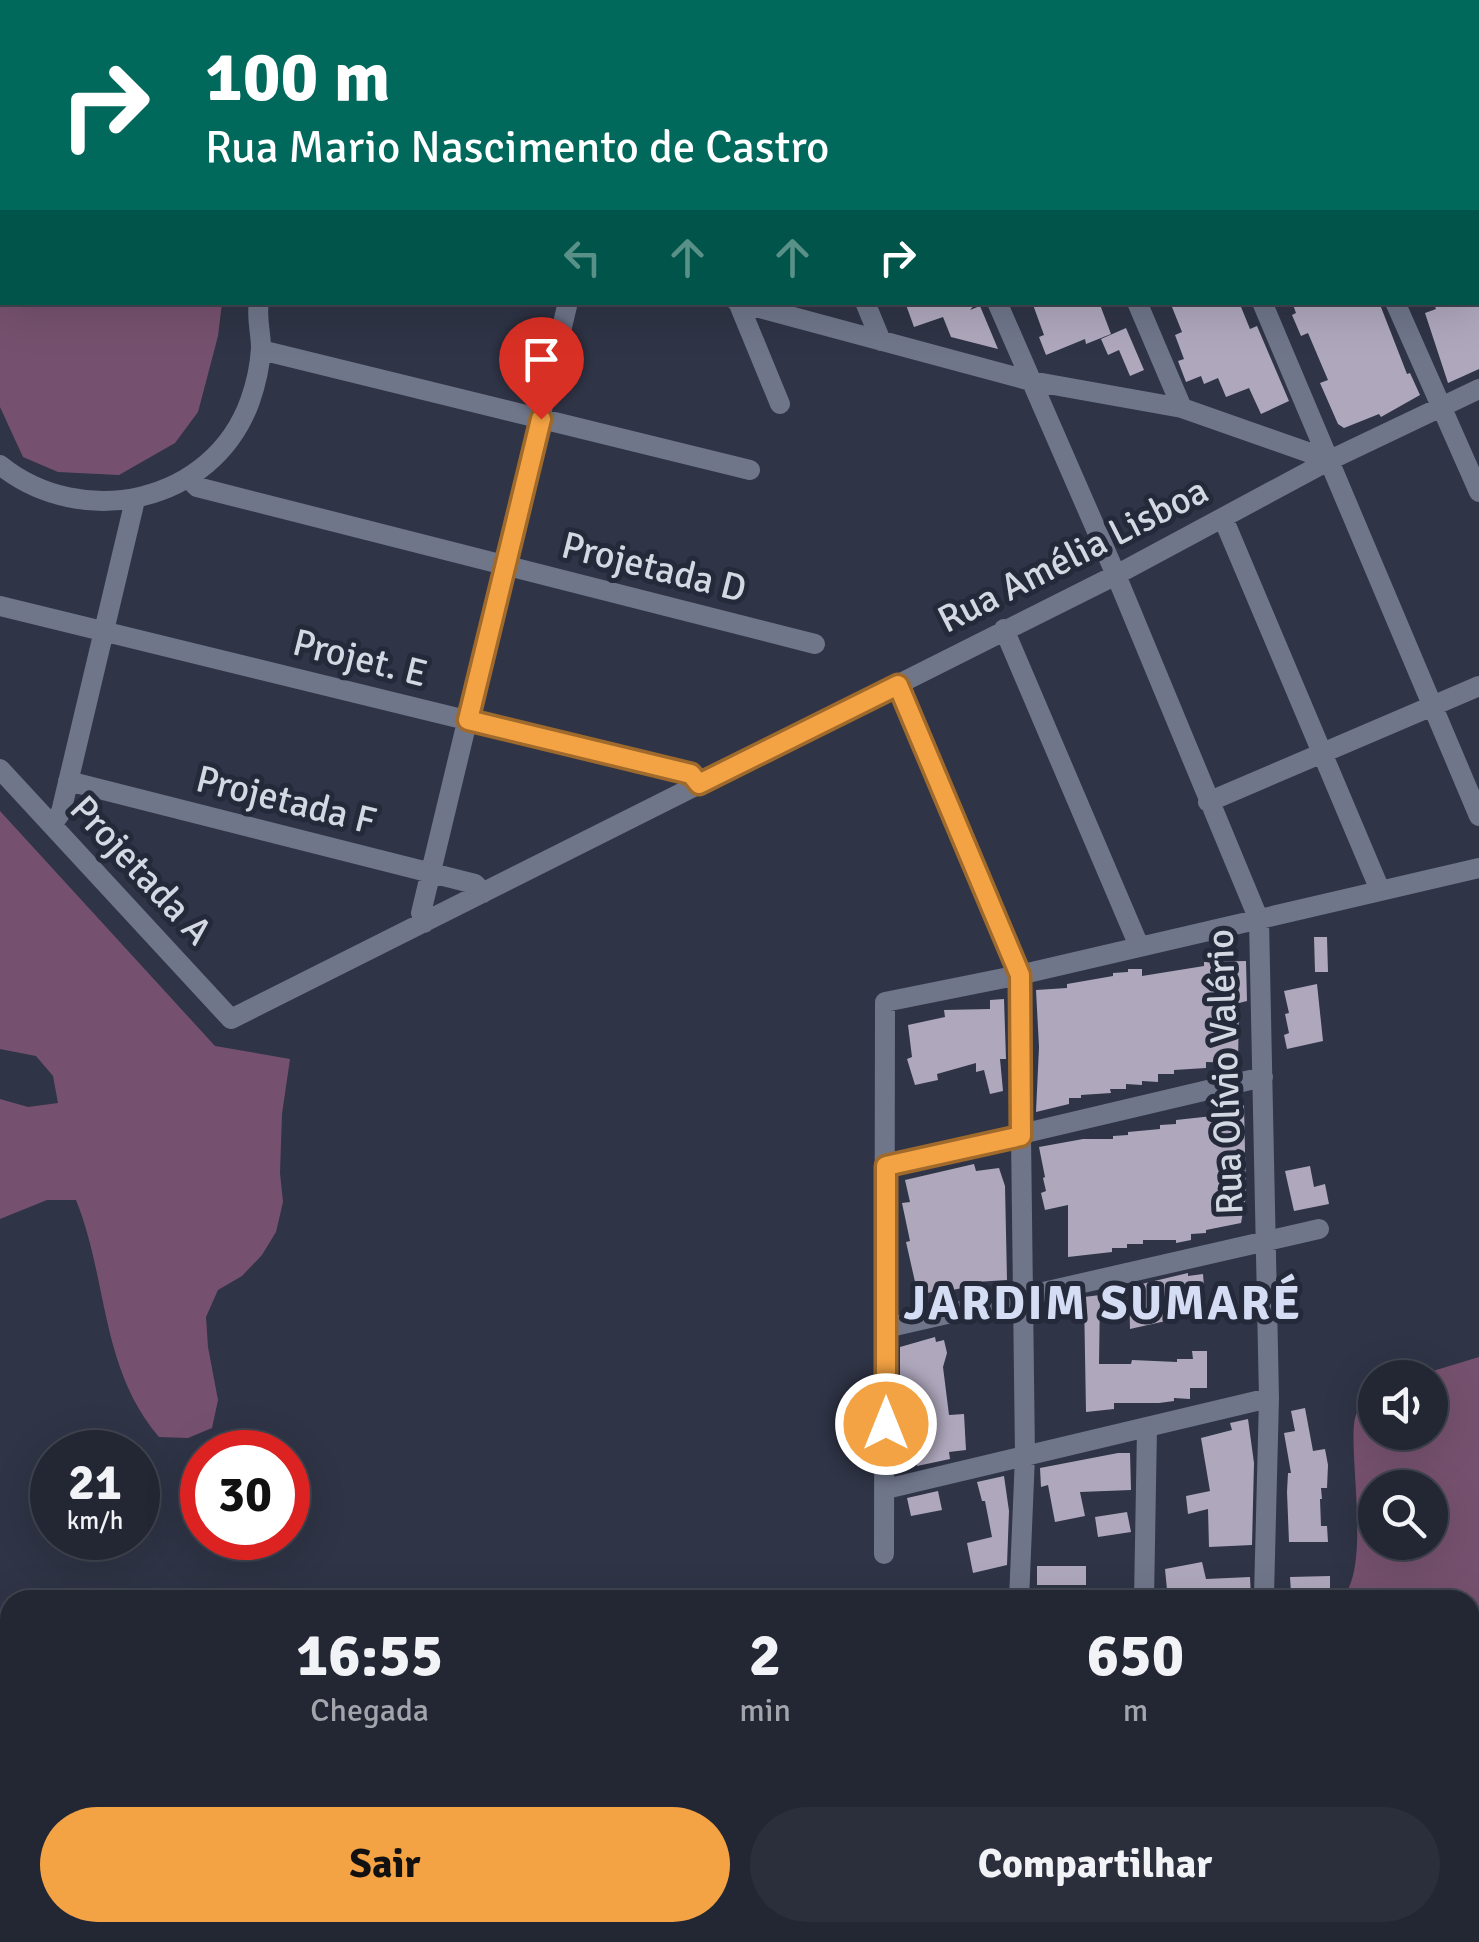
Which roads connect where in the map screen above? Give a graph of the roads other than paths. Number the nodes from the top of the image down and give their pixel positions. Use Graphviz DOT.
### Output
graph roads {
  1 [pos="259,305"];
  2 [pos="567,305"];
  3 [pos="739,305"];
  4 [pos="749,305"];
  5 [pos="866,305"];
  6 [pos="999,305"];
  7 [pos="1138,305"];
  8 [pos="1263,305"];
  9 [pos="1396,305"];
  10 [pos="882,341"];
  11 [pos="261,350"];
  12 [pos="1031,381"];
  13 [pos="1479,389"];
  14 [pos="780,404"];
  15 [pos="1182,408"];
  16 [pos="1441,410"];
  17 [pos="541,419"];
  18 [pos="1330,460"];
  19 [pos="0,465"];
  20 [pos="750,470"];
  21 [pos="188,478"];
  22 [pos="1479,492"];
  23 [pos="135,500"];
  24 [pos="1223,518"];
  25 [pos="506,565"];
  26 [pos="1116,575"];
  27 [pos="0,606"];
  28 [pos="1004,629"];
  29 [pos="104,631"];
  30 [pos="815,644"];
  31 [pos="898,685"];
  32 [pos="1479,686"];
  33 [pos="1431,708"];
  34 [pos="468,720"];
  35 [pos="1321,753"];
  36 [pos="0,768"];
  37 [pos="68,781"];
  38 [pos="699,784"];
  39 [pos="1208,802"];
  40 [pos="1479,816"];
  41 [pos="52,825"];
  42 [pos="1479,868"];
  43 [pos="431,873"];
  44 [pos="1380,890"];
  45 [pos="484,893"];
  46 [pos="1258,920"];
  47 [pos="424,922"];
  48 [pos="1138,946"];
  49 [pos="1020,975"];
  50 [pos="232,1019"];
  51 [pos="1263,1077"];
  52 [pos="1021,1136"];
  53 [pos="886,1166"];
  54 [pos="1319,1229"];
  55 [pos="1265,1241"];
  56 [pos="1025,1295"];
  57 [pos="886,1328"];
  58 [pos="1269,1398"];
  59 [pos="1147,1428"];
  60 [pos="1025,1456"];
  61 [pos="886,1489"];
  62 [pos="884,1554"];
  63 [pos="1019,1590"];
  64 [pos="1144,1590"];
  65 [pos="1264,1590"];
  1 -- 11 [label="street"];
  2 -- 17 [label="street"];
  3 -- 14 [label="street"];
  4 -- 10 [label="street"];
  5 -- 10 [label="street"];
  6 -- 12 [label="street, Rua Olívio Valério"];
  7 -- 15 [label="street"];
  8 -- 18 [label="street"];
  9 -- 16 [label="street"];
  10 -- 12 [label="street"];
  11 -- 17 [label="street"];
  11 -- 21 [label="street"];
  12 -- 15 [label="street"];
  12 -- 26 [label="street, Rua Olívio Valério"];
  13 -- 16 [label="street, Rua Amélia Lisboa"];
  15 -- 18 [label="street"];
  16 -- 18 [label="street, Rua Amélia Lisboa"];
  16 -- 22 [label="street"];
  17 -- 20 [label="street"];
  17 -- 25 [label="street"];
  18 -- 24 [label="street, Rua Amélia Lisboa"];
  18 -- 33 [label="street"];
  19 -- 23 [label="street"];
  21 -- 23 [label="street"];
  21 -- 25 [label="street, Projetada D"];
  23 -- 29 [label="street"];
  24 -- 26 [label="street, Rua Amélia Lisboa"];
  24 -- 35 [label="street"];
  25 -- 30 [label="street, Projetada D"];
  25 -- 34 [label="street"];
  26 -- 28 [label="street, Rua Amélia Lisboa"];
  26 -- 39 [label="street, Rua Olívio Valério"];
  27 -- 29 [label="street, Projet. E"];
  28 -- 31 [label="street, Rua Amélia Lisboa"];
  28 -- 48 [label="street"];
  29 -- 34 [label="street, Projet. E"];
  29 -- 37 [label="street"];
  31 -- 38 [label="street, Rua Amélia Lisboa"];
  31 -- 49 [label="street"];
  32 -- 33 [label="street"];
  33 -- 35 [label="street"];
  33 -- 40 [label="street"];
  34 -- 38 [label="street, Projet. E"];
  34 -- 43 [label="street"];
  35 -- 39 [label="street"];
  35 -- 44 [label="street"];
  36 -- 41 [label="street, Projetada A"];
  37 -- 41 [label="street"];
  37 -- 43 [label="street, Projetada F"];
  38 -- 45 [label="street, Rua Amélia Lisboa"];
  39 -- 46 [label="street, Rua Olívio Valério"];
  41 -- 50 [label="street, Projetada A"];
  42 -- 44 [label="street"];
  43 -- 45 [label="street, Projetada F"];
  43 -- 47 [label="street"];
  44 -- 46 [label="street"];
  45 -- 47 [label="street, Rua Amélia Lisboa"];
  46 -- 48 [label="street"];
  46 -- 51 [label="street, Rua Olívio Valério"];
  47 -- 50 [label="street, Rua Amélia Lisboa"];
  48 -- 49 [label="street"];
  49 -- 52 [label="street"];
  49 -- 53 [label="street"];
  51 -- 52 [label="street"];
  51 -- 55 [label="street, Rua Olívio Valério"];
  52 -- 53 [label="street"];
  52 -- 56 [label="street"];
  53 -- 57 [label="street"];
  54 -- 55 [label="street"];
  55 -- 56 [label="street"];
  55 -- 58 [label="street, Rua Olívio Valério"];
  56 -- 57 [label="street"];
  56 -- 60 [label="street"];
  57 -- 61 [label="street"];
  58 -- 59 [label="street"];
  58 -- 65 [label="street, Rua Olívio Valério"];
  59 -- 60 [label="street"];
  59 -- 64 [label="street"];
  60 -- 61 [label="street"];
  60 -- 63 [label="street"];
  61 -- 62 [label="street"];
}
